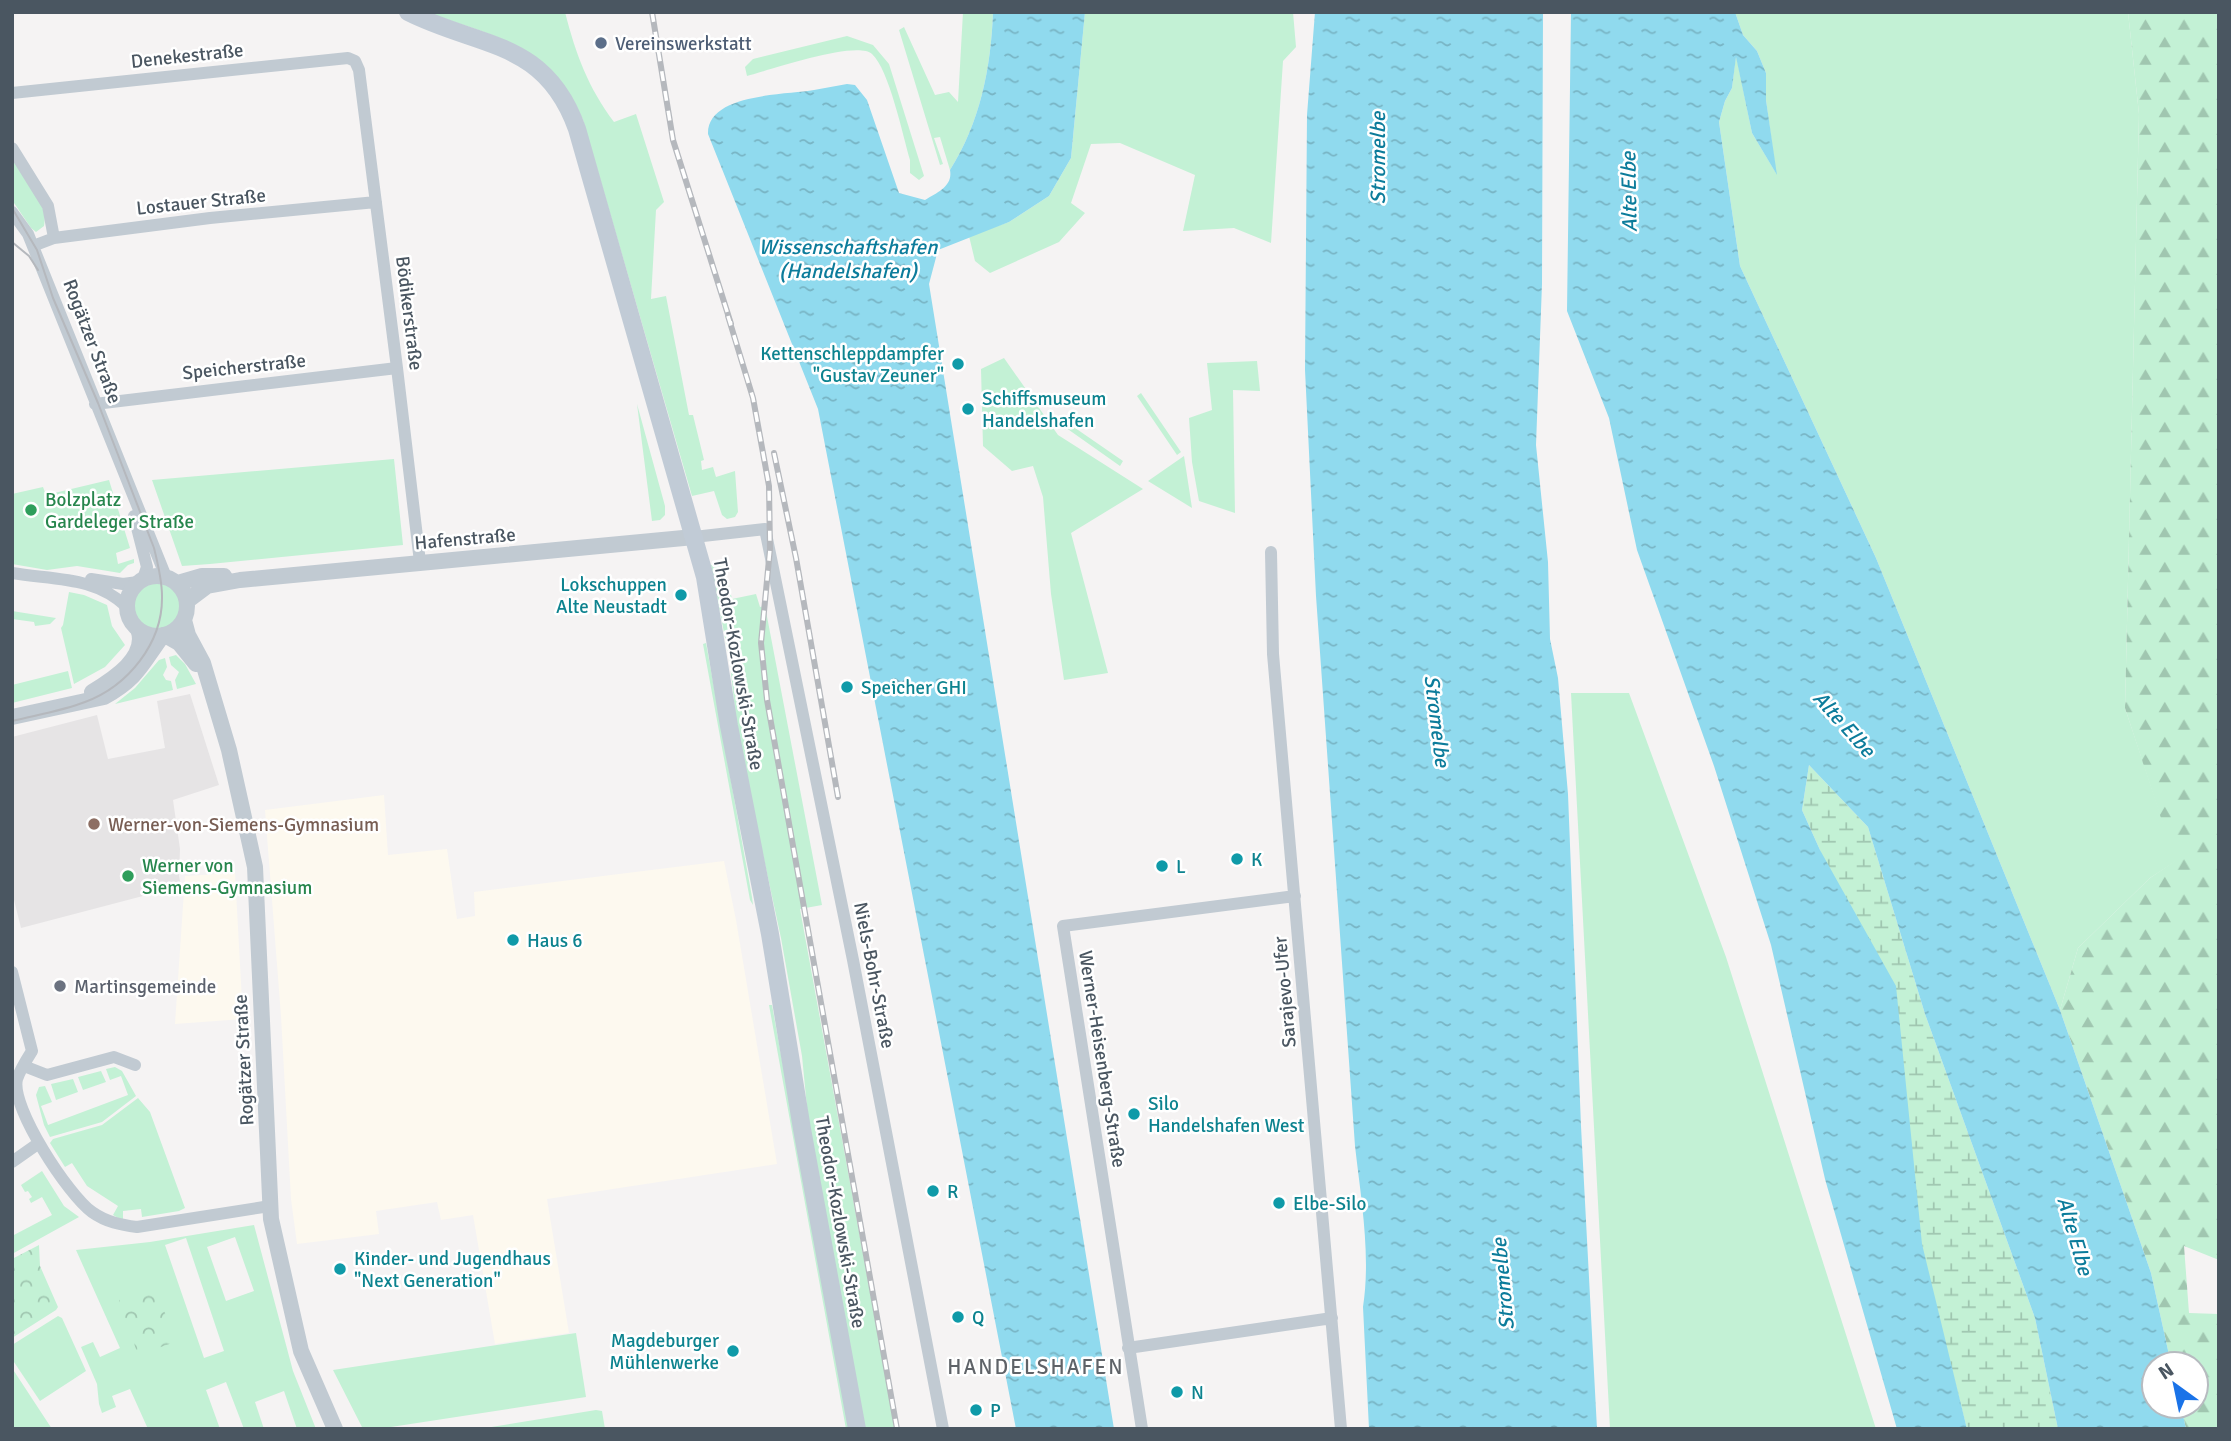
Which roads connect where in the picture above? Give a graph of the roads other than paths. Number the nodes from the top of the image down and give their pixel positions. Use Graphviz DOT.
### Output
graph roads {
  1 [pos="408,12"];
  2 [pos="359,69"];
  3 [pos="12,93"];
  4 [pos="12,148"];
  5 [pos="376,202"];
  6 [pos="12,212"];
  7 [pos="54,237"];
  8 [pos="33,246"];
  9 [pos="397,368"];
  10 [pos="95,404"];
  11 [pos="128,488"];
  12 [pos="694,537"];
  13 [pos="1271,552"];
  14 [pos="420,562"];
  15 [pos="12,573"];
  16 [pos="67,579"];
  17 [pos="141,580"];
  18 [pos="172,580"];
  19 [pos="240,580"];
  20 [pos="187,601"];
  21 [pos="127,607"];
  22 [pos="184,620"];
  23 [pos="138,629"];
  24 [pos="164,635"];
  25 [pos="209,684"];
  26 [pos="65,705"];
  27 [pos="12,718"];
  28 [pos="1295,896"];
  29 [pos="12,971"];
  30 [pos="135,1065"];
  31 [pos="24,1066"];
  32 [pos="39,1143"];
  33 [pos="12,1162"];
  34 [pos="270,1206"];
  35 [pos="1332,1318"];
  36 [pos="1128,1348"];
  37 [pos="335,1429"];
  38 [pos="858,1429"];
  39 [pos="943,1429"];
  40 [pos="1142,1429"];
  41 [pos="1341,1429"];
  1 -- 12 [label="main road, Theodor-Kozlowski-Straße"];
  2 -- 3 [label="street, Denekestraße"];
  2 -- 5 [label="street, Bödikerstraße"];
  4 -- 7 [label="street"];
  5 -- 7 [label="street, Lostauer Straße"];
  5 -- 9 [label="street, Bödikerstraße"];
  6 -- 8 [label="street, Rogätzer Straße"];
  7 -- 8 [label="street, Lostauer Straße"];
  8 -- 10 [label="street, Rogätzer Straße"];
  9 -- 10 [label="street, Speicherstraße"];
  9 -- 14 [label="street, Bödikerstraße"];
  10 -- 11 [label="street, Rogätzer Straße"];
  11 -- 17 [label="street, Rogätzer Straße"];
  11 -- 18 [label="street, Rogätzer Straße"];
  12 -- 14 [label="street, Hafenstraße"];
  12 -- 38 [label="main road, Theodor-Kozlowski-Straße"];
  12 -- 39 [label="street, Niels-Bohr-Straße"];
  13 -- 28 [label="street, Sarajevo-Ufer"];
  14 -- 19 [label="street, Hafenstraße"];
  15 -- 16 [label="street"];
  16 -- 17 [label="street"];
  16 -- 21 [label="street"];
  17 -- 18 [label="street"];
  17 -- 21 [label="street"];
  18 -- 19 [label="street, Hafenstraße"];
  18 -- 20 [label="street"];
  19 -- 20 [label="street, Hafenstraße"];
  20 -- 22 [label="street"];
  21 -- 23 [label="street"];
  22 -- 24 [label="street"];
  22 -- 25 [label="street, Rogätzer Straße"];
  23 -- 24 [label="street"];
  23 -- 26 [label="street"];
  24 -- 25 [label="street, Rogätzer Straße"];
  24 -- 26 [label="street"];
  25 -- 34 [label="street, Rogätzer Straße"];
  26 -- 27 [label="street"];
  28 -- 35 [label="street, Sarajevo-Ufer"];
  28 -- 36 [label="street, Werner-Heisenberg-Straße"];
  29 -- 31 [label="street"];
  30 -- 31 [label="street"];
  31 -- 32 [label="street"];
  32 -- 33 [label="street"];
  32 -- 34 [label="street"];
  34 -- 37 [label="street, Rogätzer Straße"];
  35 -- 36 [label="street"];
  35 -- 41 [label="street, Sarajevo-Ufer"];
  36 -- 40 [label="street, Werner-Heisenberg-Straße"];
}
